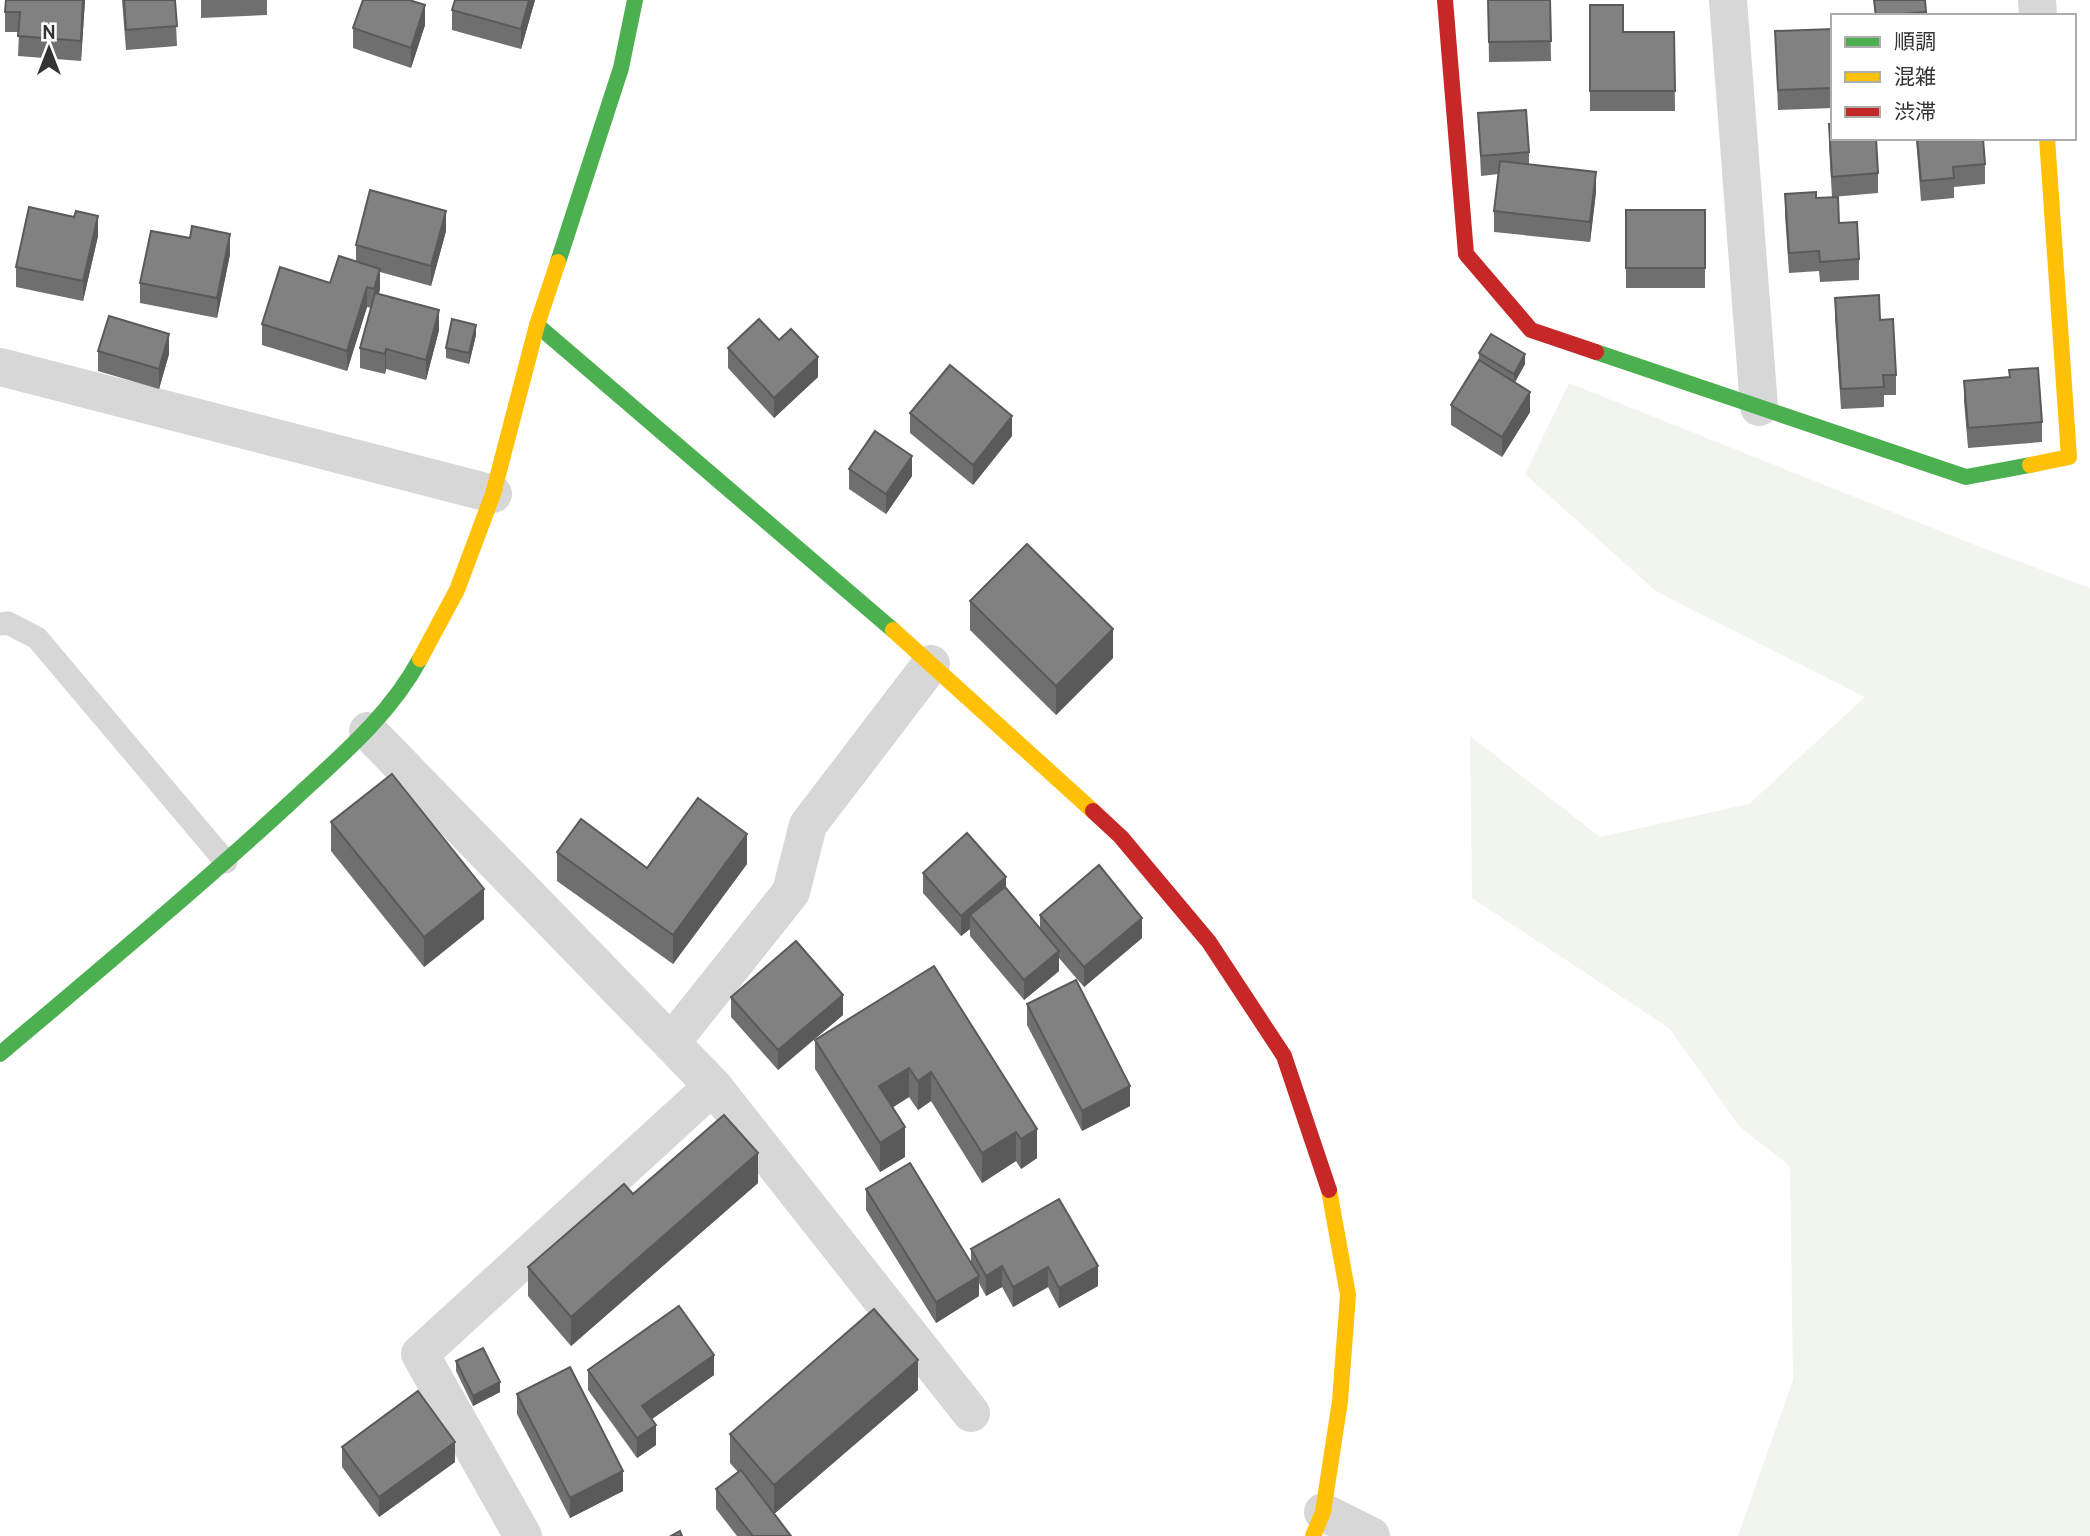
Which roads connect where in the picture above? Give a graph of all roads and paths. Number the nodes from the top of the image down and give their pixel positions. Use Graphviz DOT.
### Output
graph roads {
  1 [pos="635,0"];
  2 [pos="1445,0"];
  3 [pos="1728,0"];
  4 [pos="2047,140"];
  5 [pos="537,325"];
  6 [pos="0,367"];
  7 [pos="1759,407"];
  8 [pos="493,494"];
  9 [pos="0,624"];
  10 [pos="932,664"];
  11 [pos="368,732"];
  12 [pos="226,862"];
  13 [pos="671,1043"];
  14 [pos="0,1054"];
  15 [pos="713,1086"];
  16 [pos="971,1413"];
  17 [pos="1318,1524"];
  18 [pos="523,1536"];
  19 [pos="1371,1536"];
  1 -- 5 [label="street"];
  2 -- 7 [label="street"];
  3 -- 7 [label="street"];
  4 -- 7 [label="street"];
  5 -- 8 [label="street"];
  5 -- 10 [label="street"];
  6 -- 8 [label="street"];
  8 -- 11 [label="street"];
  9 -- 12 [label="lane"];
  10 -- 13 [label="street"];
  10 -- 17 [label="street"];
  11 -- 12 [label="street"];
  11 -- 13 [label="street"];
  12 -- 14 [label="street"];
  13 -- 15 [label="street"];
  15 -- 16 [label="street"];
  15 -- 18 [label="street"];
  17 -- 19 [label="street"];
}
